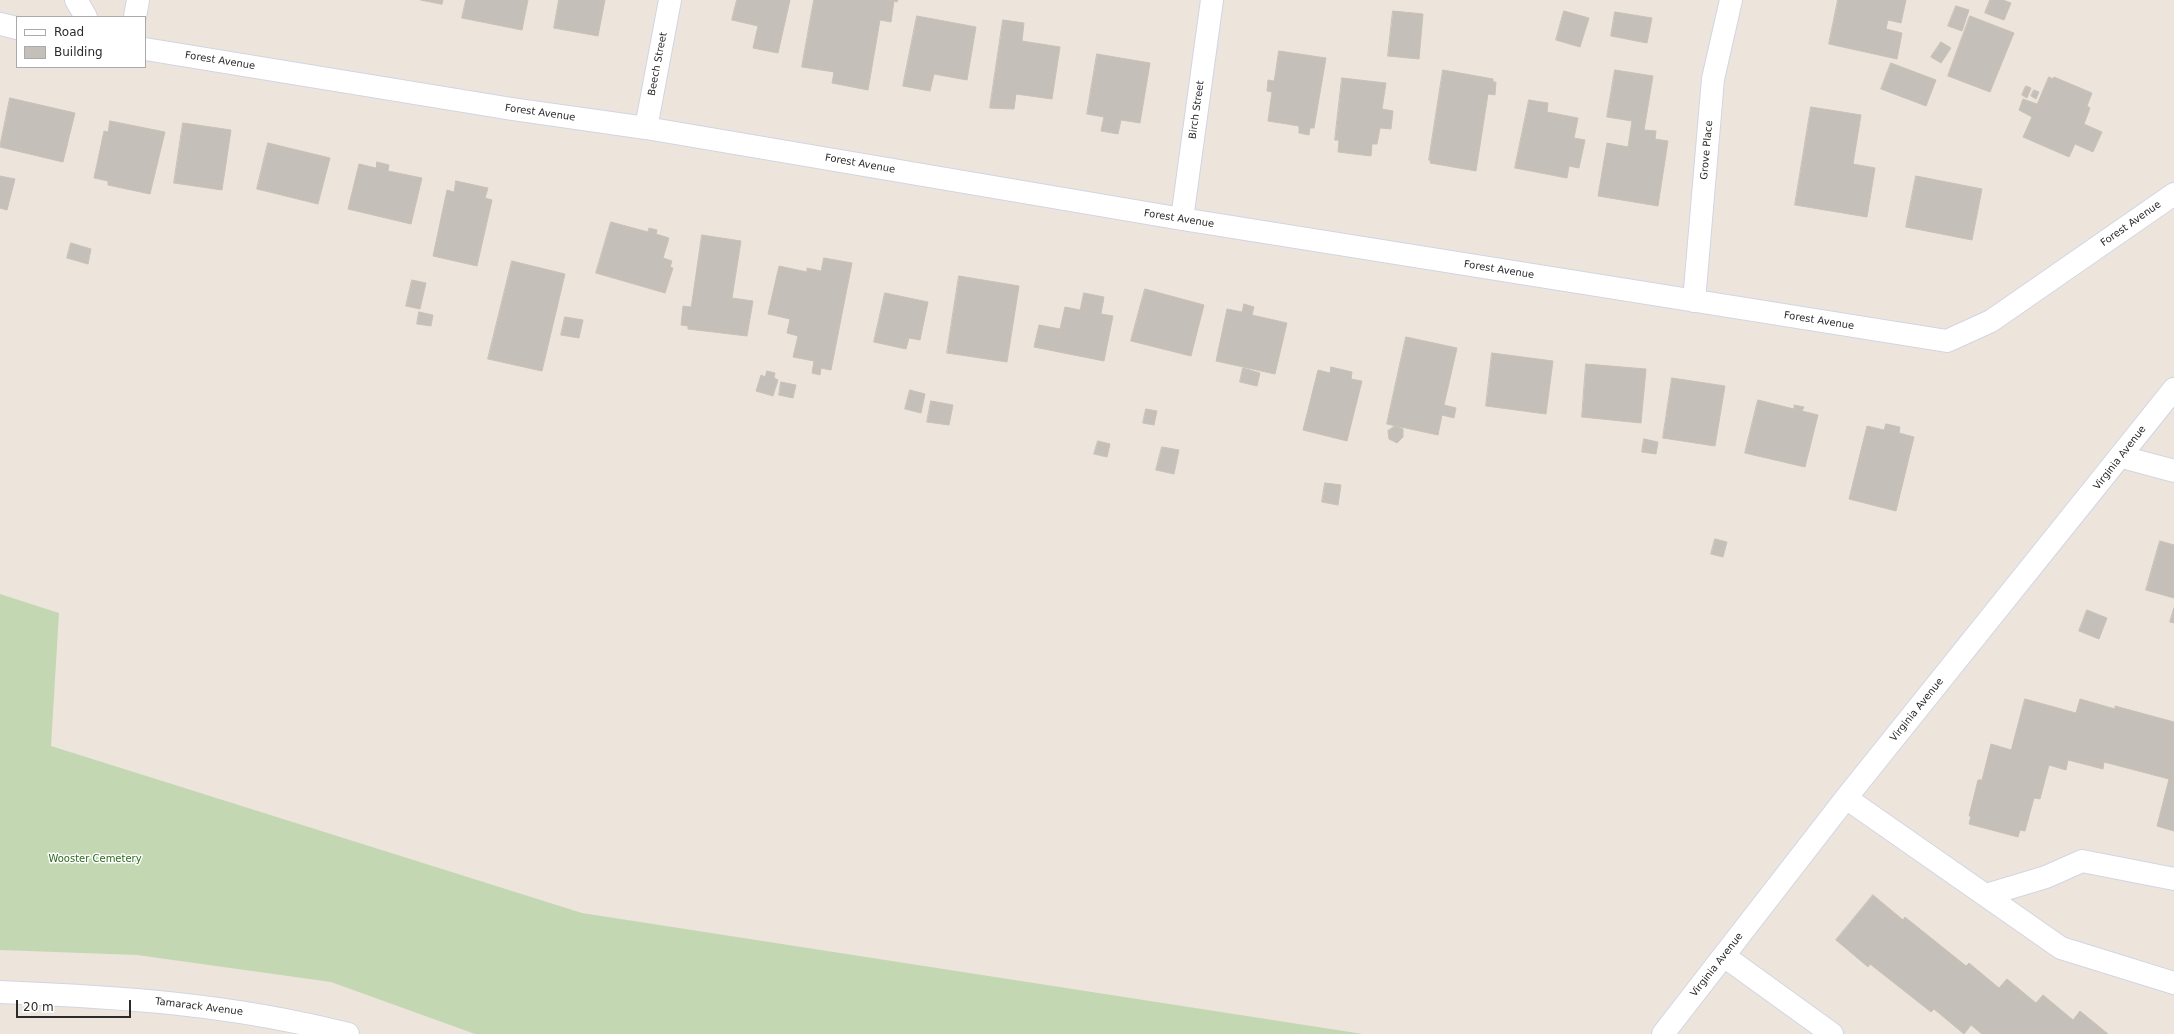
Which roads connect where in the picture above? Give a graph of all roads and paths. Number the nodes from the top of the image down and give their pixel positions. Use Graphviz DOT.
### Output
graph roads {
  1 [pos="76,0"];
  2 [pos="138,0"];
  3 [pos="670,0"];
  4 [pos="1212,0"];
  5 [pos="1731,0"];
  6 [pos="85,16"];
  7 [pos="135,16"];
  8 [pos="0,24"];
  9 [pos="16,28"];
  10 [pos="146,49"];
  11 [pos="646,128"];
  12 [pos="2174,194"];
  13 [pos="1182,219"];
  14 [pos="1694,301"];
  15 [pos="2174,389"];
  16 [pos="2122,456"];
  17 [pos="2174,471"];
  18 [pos="1846,798"];
  19 [pos="2174,879"];
  20 [pos="1986,895"];
  21 [pos="1724,956"];
  22 [pos="2174,983"];
  23 [pos="0,992"];
  24 [pos="348,1034"];
  25 [pos="1663,1034"];
  26 [pos="1832,1034"];
  1 -- 6 [label="street"];
  2 -- 7 [label="street"];
  3 -- 11 [label="street, Beech Street"];
  4 -- 13 [label="street, Birch Street"];
  5 -- 14 [label="street, Grove Place"];
  8 -- 9 [label="street"];
  10 -- 11 [label="street, Forest Avenue"];
  11 -- 13 [label="street, Forest Avenue"];
  12 -- 14 [label="street, Forest Avenue"];
  13 -- 14 [label="street, Forest Avenue"];
  15 -- 16 [label="street, Virginia Avenue"];
  16 -- 17 [label="street"];
  16 -- 18 [label="street, Virginia Avenue"];
  18 -- 20 [label="street"];
  18 -- 21 [label="street, Virginia Avenue"];
  19 -- 20 [label="street"];
  20 -- 22 [label="street"];
  21 -- 25 [label="street, Virginia Avenue"];
  21 -- 26 [label="street"];
  23 -- 24 [label="street, Tamarack Avenue"];
}
